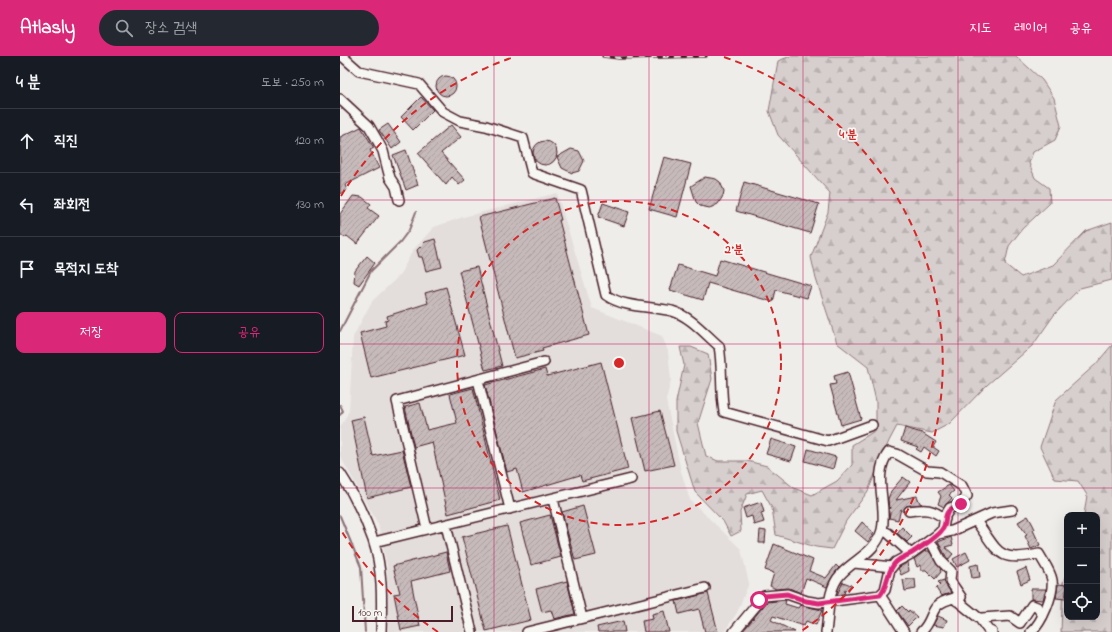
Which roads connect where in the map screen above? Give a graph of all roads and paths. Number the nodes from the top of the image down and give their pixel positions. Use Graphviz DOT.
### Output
graph roads {
  1 [pos="342,56"];
  2 [pos="340,99"];
  3 [pos="399,200"];
  4 [pos="544,362"];
  5 [pos="478,380"];
  6 [pos="872,425"];
  7 [pos="340,473"];
  8 [pos="631,480"];
  9 [pos="553,498"];
  10 [pos="510,509"];
  11 [pos="1012,510"];
  12 [pos="909,511"];
  13 [pos="945,519"];
  14 [pos="976,521"];
  15 [pos="446,525"];
  16 [pos="427,529"];
  17 [pos="882,530"];
  18 [pos="938,534"];
  19 [pos="930,540"];
  20 [pos="374,542"];
  21 [pos="911,554"];
  22 [pos="854,563"];
  23 [pos="892,567"];
  24 [pos="705,588"];
  25 [pos="880,595"];
  26 [pos="957,601"];
  27 [pos="830,602"];
  28 [pos="1043,615"];
  29 [pos="582,618"];
  30 [pos="980,620"];
  31 [pos="382,632"];
  32 [pos="472,632"];
  33 [pos="527,632"];
  34 [pos="734,632"];
  35 [pos="826,632"];
  36 [pos="904,632"];
  37 [pos="921,632"];
  38 [pos="992,632"];
  39 [pos="1031,632"];
  1 -- 6 [label="street"];
  2 -- 3 [label="street"];
  4 -- 5 [label="street"];
  5 -- 10 [label="street"];
  5 -- 16 [label="street"];
  7 -- 20 [label="street"];
  8 -- 9 [label="street"];
  9 -- 10 [label="street"];
  9 -- 29 [label="street"];
  10 -- 15 [label="street"];
  11 -- 14 [label="street"];
  12 -- 13 [label="street"];
  13 -- 17 [label="street"];
  13 -- 18 [label="street"];
  14 -- 18 [label="street"];
  14 -- 28 [label="street"];
  15 -- 16 [label="street"];
  15 -- 32 [label="street"];
  16 -- 20 [label="street"];
  17 -- 21 [label="street"];
  17 -- 22 [label="street"];
  18 -- 19 [label="street"];
  19 -- 21 [label="street"];
  19 -- 26 [label="street"];
  20 -- 31 [label="street"];
  21 -- 23 [label="street"];
  22 -- 23 [label="street"];
  22 -- 27 [label="street"];
  23 -- 25 [label="street"];
  24 -- 29 [label="street"];
  25 -- 27 [label="street"];
  25 -- 36 [label="street"];
  26 -- 30 [label="street"];
  26 -- 37 [label="street"];
  27 -- 34 [label="street"];
  27 -- 35 [label="street"];
  28 -- 30 [label="street"];
  28 -- 39 [label="street"];
  29 -- 33 [label="street"];
  30 -- 38 [label="street"];
}
